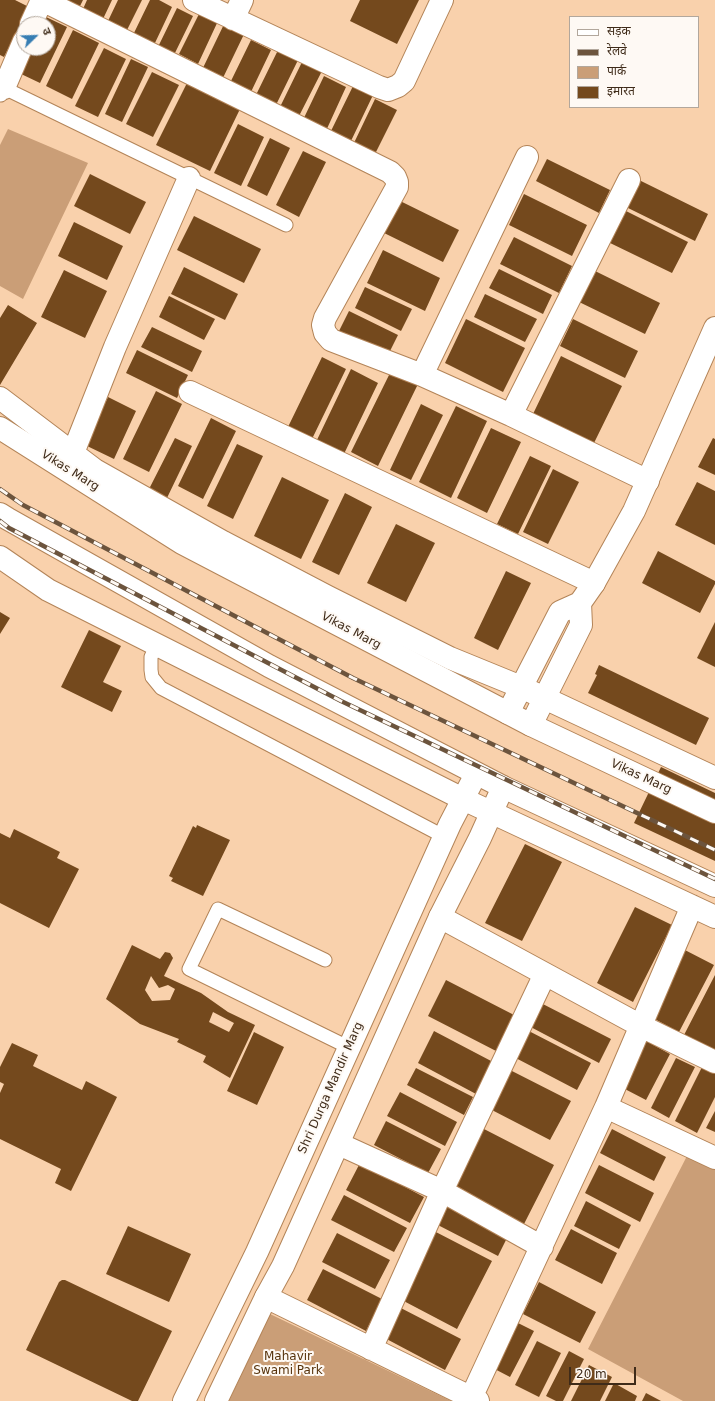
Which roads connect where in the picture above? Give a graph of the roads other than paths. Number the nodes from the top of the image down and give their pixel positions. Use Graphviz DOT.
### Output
graph roads {
  1 [pos="42,0"];
  2 [pos="194,0"];
  3 [pos="442,0"];
  4 [pos="238,9"];
  5 [pos="35,16"];
  6 [pos="18,56"];
  7 [pos="2,92"];
  8 [pos="527,157"];
  9 [pos="189,178"];
  10 [pos="629,180"];
  11 [pos="286,225"];
  12 [pos="715,328"];
  13 [pos="422,375"];
  14 [pos="190,392"];
  15 [pos="0,398"];
  16 [pos="511,414"];
  17 [pos="0,428"];
  18 [pos="73,453"];
  19 [pos="648,481"];
  20 [pos="0,514"];
  21 [pos="0,557"];
  22 [pos="594,583"];
  23 [pos="580,603"];
  24 [pos="156,644"];
  25 [pos="521,688"];
  26 [pos="543,698"];
  27 [pos="508,713"];
  28 [pos="531,725"];
  29 [pos="476,774"];
  30 [pos="715,778"];
  31 [pos="503,787"];
  32 [pos="463,799"];
  33 [pos="715,812"];
  34 [pos="491,813"];
  35 [pos="444,837"];
  36 [pos="715,886"];
  37 [pos="692,906"];
  38 [pos="440,917"];
  39 [pos="715,917"];
  40 [pos="396,944"];
  41 [pos="423,955"];
  42 [pos="325,960"];
  43 [pos="545,974"];
  44 [pos="641,1026"];
  45 [pos="350,1048"];
  46 [pos="715,1062"];
  47 [pos="606,1107"];
  48 [pos="339,1144"];
  49 [pos="715,1158"];
  50 [pos="442,1191"];
  51 [pos="542,1247"];
  52 [pos="266,1297"];
  53 [pos="371,1349"];
  54 [pos="474,1399"];
  55 [pos="184,1401"];
  56 [pos="216,1401"];
  1 -- 5 [label="street"];
  1 -- 13 [label="street"];
  2 -- 4 [label="street"];
  3 -- 4 [label="street"];
  6 -- 7 [label="street"];
  7 -- 9 [label="lane"];
  8 -- 13 [label="street"];
  9 -- 11 [label="lane"];
  9 -- 18 [label="street"];
  10 -- 16 [label="street"];
  12 -- 19 [label="street"];
  13 -- 16 [label="street"];
  14 -- 22 [label="street"];
  15 -- 18 [label="street"];
  16 -- 19 [label="street"];
  17 -- 27 [label="street, Vikas Marg"];
  18 -- 25 [label="street"];
  19 -- 22 [label="street"];
  20 -- 29 [label="street"];
  21 -- 24 [label="street"];
  22 -- 23 [label="street"];
  23 -- 25 [label="street"];
  23 -- 26 [label="street"];
  24 -- 32 [label="street"];
  24 -- 35 [label="lane"];
  25 -- 26 [label="street"];
  25 -- 27 [label="street"];
  26 -- 28 [label="street"];
  26 -- 30 [label="street"];
  27 -- 28 [label="street, Vikas Marg"];
  28 -- 33 [label="street, Vikas Marg"];
  29 -- 31 [label="street"];
  29 -- 32 [label="street, Shri Durga Mandir Marg"];
  31 -- 34 [label="street"];
  31 -- 36 [label="street"];
  32 -- 34 [label="street"];
  32 -- 35 [label="street, Shri Durga Mandir Marg"];
  34 -- 37 [label="street"];
  34 -- 38 [label="street"];
  35 -- 40 [label="street, Shri Durga Mandir Marg"];
  37 -- 39 [label="street"];
  37 -- 44 [label="street"];
  38 -- 41 [label="street"];
  38 -- 43 [label="street"];
  40 -- 41 [label="street"];
  40 -- 45 [label="street, Shri Durga Mandir Marg"];
  41 -- 48 [label="street"];
  42 -- 45 [label="lane"];
  43 -- 44 [label="street"];
  43 -- 50 [label="street"];
  44 -- 46 [label="street"];
  44 -- 47 [label="street"];
  45 -- 55 [label="street, Shri Durga Mandir Marg"];
  47 -- 49 [label="street"];
  47 -- 51 [label="street"];
  48 -- 50 [label="street"];
  48 -- 52 [label="street"];
  50 -- 51 [label="street"];
  50 -- 53 [label="street"];
  51 -- 54 [label="street"];
  52 -- 53 [label="street"];
  52 -- 56 [label="street"];
  53 -- 54 [label="street"];
}
